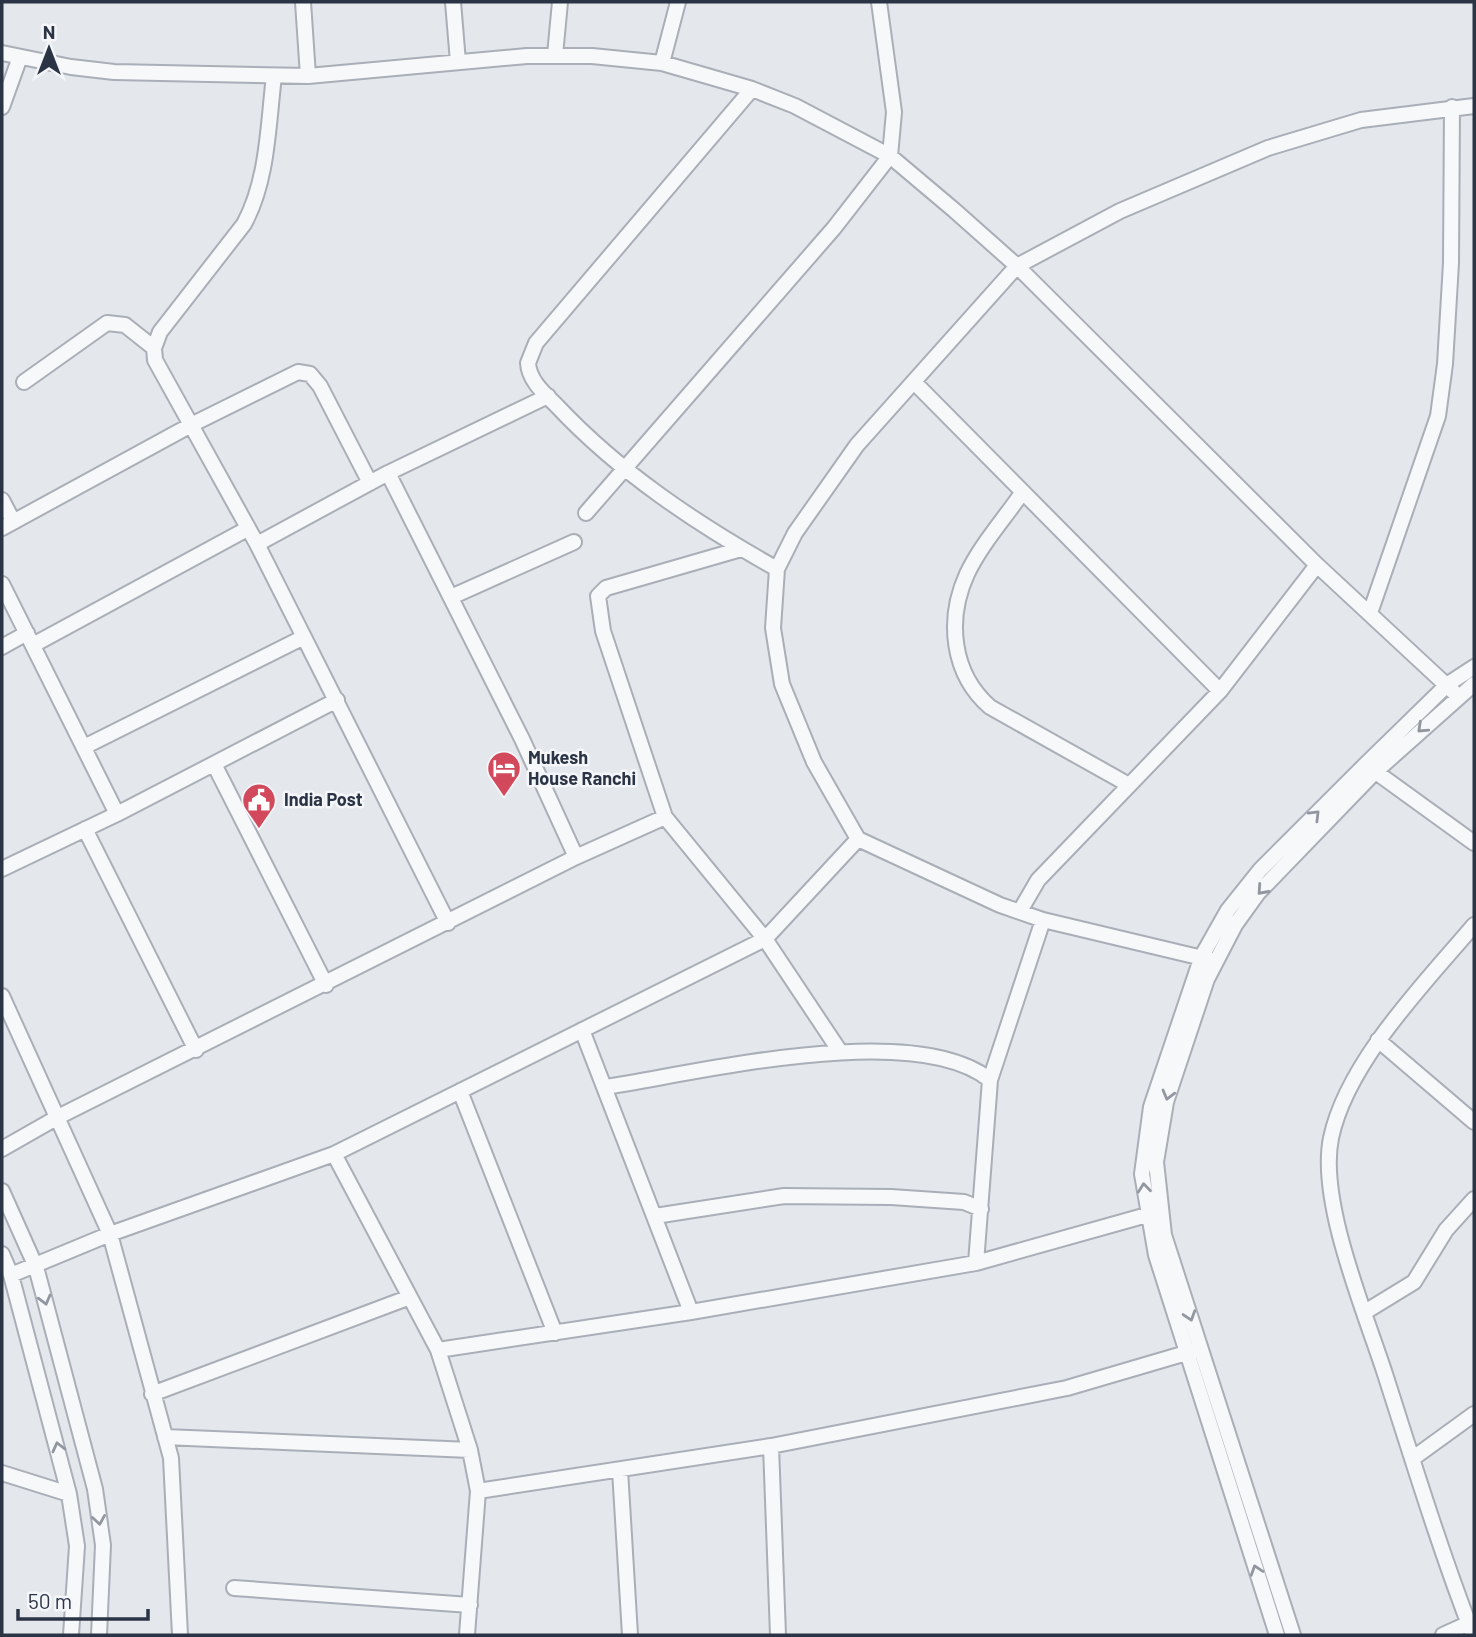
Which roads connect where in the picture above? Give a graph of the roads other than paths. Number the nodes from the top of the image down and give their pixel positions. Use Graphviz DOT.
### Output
graph roads {
  1 [pos="303,2"];
  2 [pos="453,2"];
  3 [pos="560,2"];
  4 [pos="678,2"];
  5 [pos="879,2"];
  6 [pos="2,53"];
  7 [pos="555,55"];
  8 [pos="20,57"];
  9 [pos="458,62"];
  10 [pos="662,63"];
  11 [pos="274,76"];
  12 [pos="308,76"];
  13 [pos="752,89"];
  14 [pos="1474,106"];
  15 [pos="2,107"];
  16 [pos="1452,107"];
  17 [pos="890,156"];
  18 [pos="1017,266"];
  19 [pos="154,348"];
  20 [pos="24,382"];
  21 [pos="914,382"];
  22 [pos="548,396"];
  23 [pos="191,425"];
  24 [pos="623,469"];
  25 [pos="388,474"];
  26 [pos="370,483"];
  27 [pos="1022,494"];
  28 [pos="2,500"];
  29 [pos="586,513"];
  30 [pos="7,524"];
  31 [pos="247,530"];
  32 [pos="574,542"];
  33 [pos="257,544"];
  34 [pos="741,549"];
  35 [pos="1317,565"];
  36 [pos="777,569"];
  37 [pos="2,584"];
  38 [pos="452,597"];
  39 [pos="1370,613"];
  40 [pos="304,637"];
  41 [pos="30,639"];
  42 [pos="2,647"];
  43 [pos="1474,667"];
  44 [pos="1448,684"];
  45 [pos="1474,684"];
  46 [pos="1220,691"];
  47 [pos="1458,696"];
  48 [pos="337,700"];
  49 [pos="84,747"];
  50 [pos="214,764"];
  51 [pos="1370,768"];
  52 [pos="1129,785"];
  53 [pos="117,814"];
  54 [pos="665,817"];
  55 [pos="85,829"];
  56 [pos="859,839"];
  57 [pos="1474,844"];
  58 [pos="576,857"];
  59 [pos="2,870"];
  60 [pos="1020,911"];
  61 [pos="1043,920"];
  62 [pos="448,923"];
  63 [pos="1474,925"];
  64 [pos="765,939"];
  65 [pos="1209,958"];
  66 [pos="326,985"];
  67 [pos="2,996"];
  68 [pos="582,1030"];
  69 [pos="1378,1040"];
  70 [pos="196,1050"];
  71 [pos="839,1051"];
  72 [pos="990,1080"];
  73 [pos="605,1087"];
  74 [pos="460,1091"];
  75 [pos="58,1117"];
  76 [pos="1474,1122"];
  77 [pos="2,1149"];
  78 [pos="334,1154"];
  79 [pos="2,1191"];
  80 [pos="1474,1199"];
  81 [pos="981,1209"];
  82 [pos="1153,1213"];
  83 [pos="655,1216"];
  84 [pos="110,1234"];
  85 [pos="2,1254"];
  86 [pos="976,1263"];
  87 [pos="36,1267"];
  88 [pos="11,1275"];
  89 [pos="410,1297"];
  90 [pos="691,1312"];
  91 [pos="1365,1312"];
  92 [pos="555,1333"];
  93 [pos="438,1350"];
  94 [pos="1193,1351"];
  95 [pos="152,1394"];
  96 [pos="1474,1414"];
  97 [pos="165,1437"];
  98 [pos="771,1446"];
  99 [pos="470,1450"];
  100 [pos="1412,1459"];
  101 [pos="620,1469"];
  102 [pos="2,1473"];
  103 [pos="478,1491"];
  104 [pos="69,1493"];
  105 [pos="234,1588"];
  106 [pos="470,1605"];
  107 [pos="1473,1630"];
  108 [pos="71,1635"];
  109 [pos="99,1635"];
  110 [pos="180,1635"];
  111 [pos="467,1635"];
  112 [pos="630,1635"];
  113 [pos="778,1635"];
  114 [pos="1277,1635"];
  115 [pos="1293,1635"];
  116 [pos="1443,1635"];
  1 -- 12 [label="street"];
  2 -- 9 [label="street"];
  3 -- 7 [label="street"];
  4 -- 10 [label="street"];
  5 -- 17 [label="street"];
  6 -- 8 [label="street"];
  7 -- 9 [label="street"];
  7 -- 10 [label="street"];
  8 -- 11 [label="street"];
  8 -- 15 [label="street"];
  9 -- 12 [label="street"];
  10 -- 13 [label="street"];
  11 -- 12 [label="street"];
  11 -- 19 [label="street"];
  13 -- 17 [label="street"];
  13 -- 22 [label="street"];
  14 -- 16 [label="street"];
  16 -- 18 [label="street"];
  16 -- 39 [label="street"];
  17 -- 18 [label="street"];
  17 -- 24 [label="street"];
  18 -- 21 [label="street"];
  18 -- 35 [label="street"];
  19 -- 20 [label="street"];
  19 -- 23 [label="street"];
  21 -- 27 [label="street"];
  21 -- 36 [label="street"];
  22 -- 24 [label="street"];
  22 -- 25 [label="street"];
  23 -- 26 [label="street"];
  23 -- 30 [label="street"];
  23 -- 31 [label="street"];
  24 -- 29 [label="street"];
  24 -- 34 [label="street"];
  25 -- 26 [label="street"];
  25 -- 38 [label="street"];
  26 -- 33 [label="street"];
  27 -- 46 [label="street"];
  27 -- 52 [label="street"];
  28 -- 30 [label="street"];
  31 -- 33 [label="street"];
  31 -- 41 [label="street"];
  32 -- 38 [label="street"];
  33 -- 40 [label="street"];
  34 -- 36 [label="street"];
  34 -- 54 [label="street"];
  35 -- 39 [label="street"];
  35 -- 46 [label="street"];
  36 -- 56 [label="street"];
  37 -- 41 [label="street"];
  38 -- 58 [label="street"];
  39 -- 44 [label="street"];
  40 -- 48 [label="street"];
  40 -- 49 [label="street"];
  41 -- 42 [label="street"];
  41 -- 49 [label="street"];
  43 -- 44 [label="street"];
  44 -- 47 [label="street"];
  44 -- 51 [label="street"];
  45 -- 47 [label="street"];
  46 -- 52 [label="street"];
  47 -- 51 [label="street, one-way"];
  48 -- 50 [label="street"];
  48 -- 62 [label="street"];
  49 -- 53 [label="street"];
  50 -- 53 [label="street"];
  50 -- 66 [label="street"];
  51 -- 57 [label="street"];
  51 -- 65 [label="street"];
  52 -- 60 [label="street"];
  53 -- 55 [label="street"];
  54 -- 58 [label="street"];
  54 -- 64 [label="street"];
  55 -- 59 [label="street"];
  55 -- 70 [label="street"];
  56 -- 60 [label="street"];
  56 -- 64 [label="street"];
  58 -- 62 [label="street"];
  60 -- 61 [label="street"];
  61 -- 65 [label="street"];
  61 -- 72 [label="street"];
  62 -- 66 [label="street"];
  63 -- 69 [label="street"];
  64 -- 68 [label="street"];
  64 -- 71 [label="street"];
  65 -- 82 [label="street"];
  66 -- 70 [label="street"];
  67 -- 75 [label="street"];
  68 -- 73 [label="street"];
  68 -- 74 [label="street"];
  69 -- 76 [label="street"];
  69 -- 91 [label="street"];
  70 -- 75 [label="street"];
  71 -- 72 [label="street"];
  71 -- 73 [label="street"];
  72 -- 81 [label="street"];
  73 -- 83 [label="street"];
  74 -- 78 [label="street"];
  74 -- 92 [label="street"];
  75 -- 77 [label="street"];
  75 -- 84 [label="street"];
  78 -- 84 [label="street"];
  78 -- 89 [label="street"];
  79 -- 87 [label="street"];
  80 -- 91 [label="street"];
  81 -- 83 [label="street"];
  81 -- 86 [label="street"];
  82 -- 86 [label="street"];
  82 -- 94 [label="street"];
  83 -- 90 [label="street"];
  84 -- 87 [label="street"];
  84 -- 95 [label="street"];
  85 -- 88 [label="street"];
  86 -- 90 [label="street"];
  87 -- 88 [label="street"];
  87 -- 109 [label="street, one-way"];
  104 -- 88 [label="street, one-way"];
  89 -- 93 [label="street"];
  89 -- 95 [label="street"];
  90 -- 92 [label="street"];
  91 -- 100 [label="street"];
  92 -- 93 [label="street"];
  93 -- 99 [label="street"];
  94 -- 98 [label="street"];
  114 -- 94 [label="street, one-way"];
  94 -- 115 [label="street"];
  95 -- 97 [label="street"];
  96 -- 100 [label="street"];
  97 -- 99 [label="street"];
  97 -- 110 [label="street"];
  98 -- 101 [label="street"];
  98 -- 113 [label="street"];
  99 -- 103 [label="street"];
  100 -- 107 [label="street"];
  101 -- 103 [label="street"];
  101 -- 112 [label="street"];
  102 -- 104 [label="street"];
  103 -- 106 [label="street"];
  104 -- 108 [label="street"];
  105 -- 106 [label="street"];
  106 -- 111 [label="street"];
  107 -- 116 [label="street"];
}
